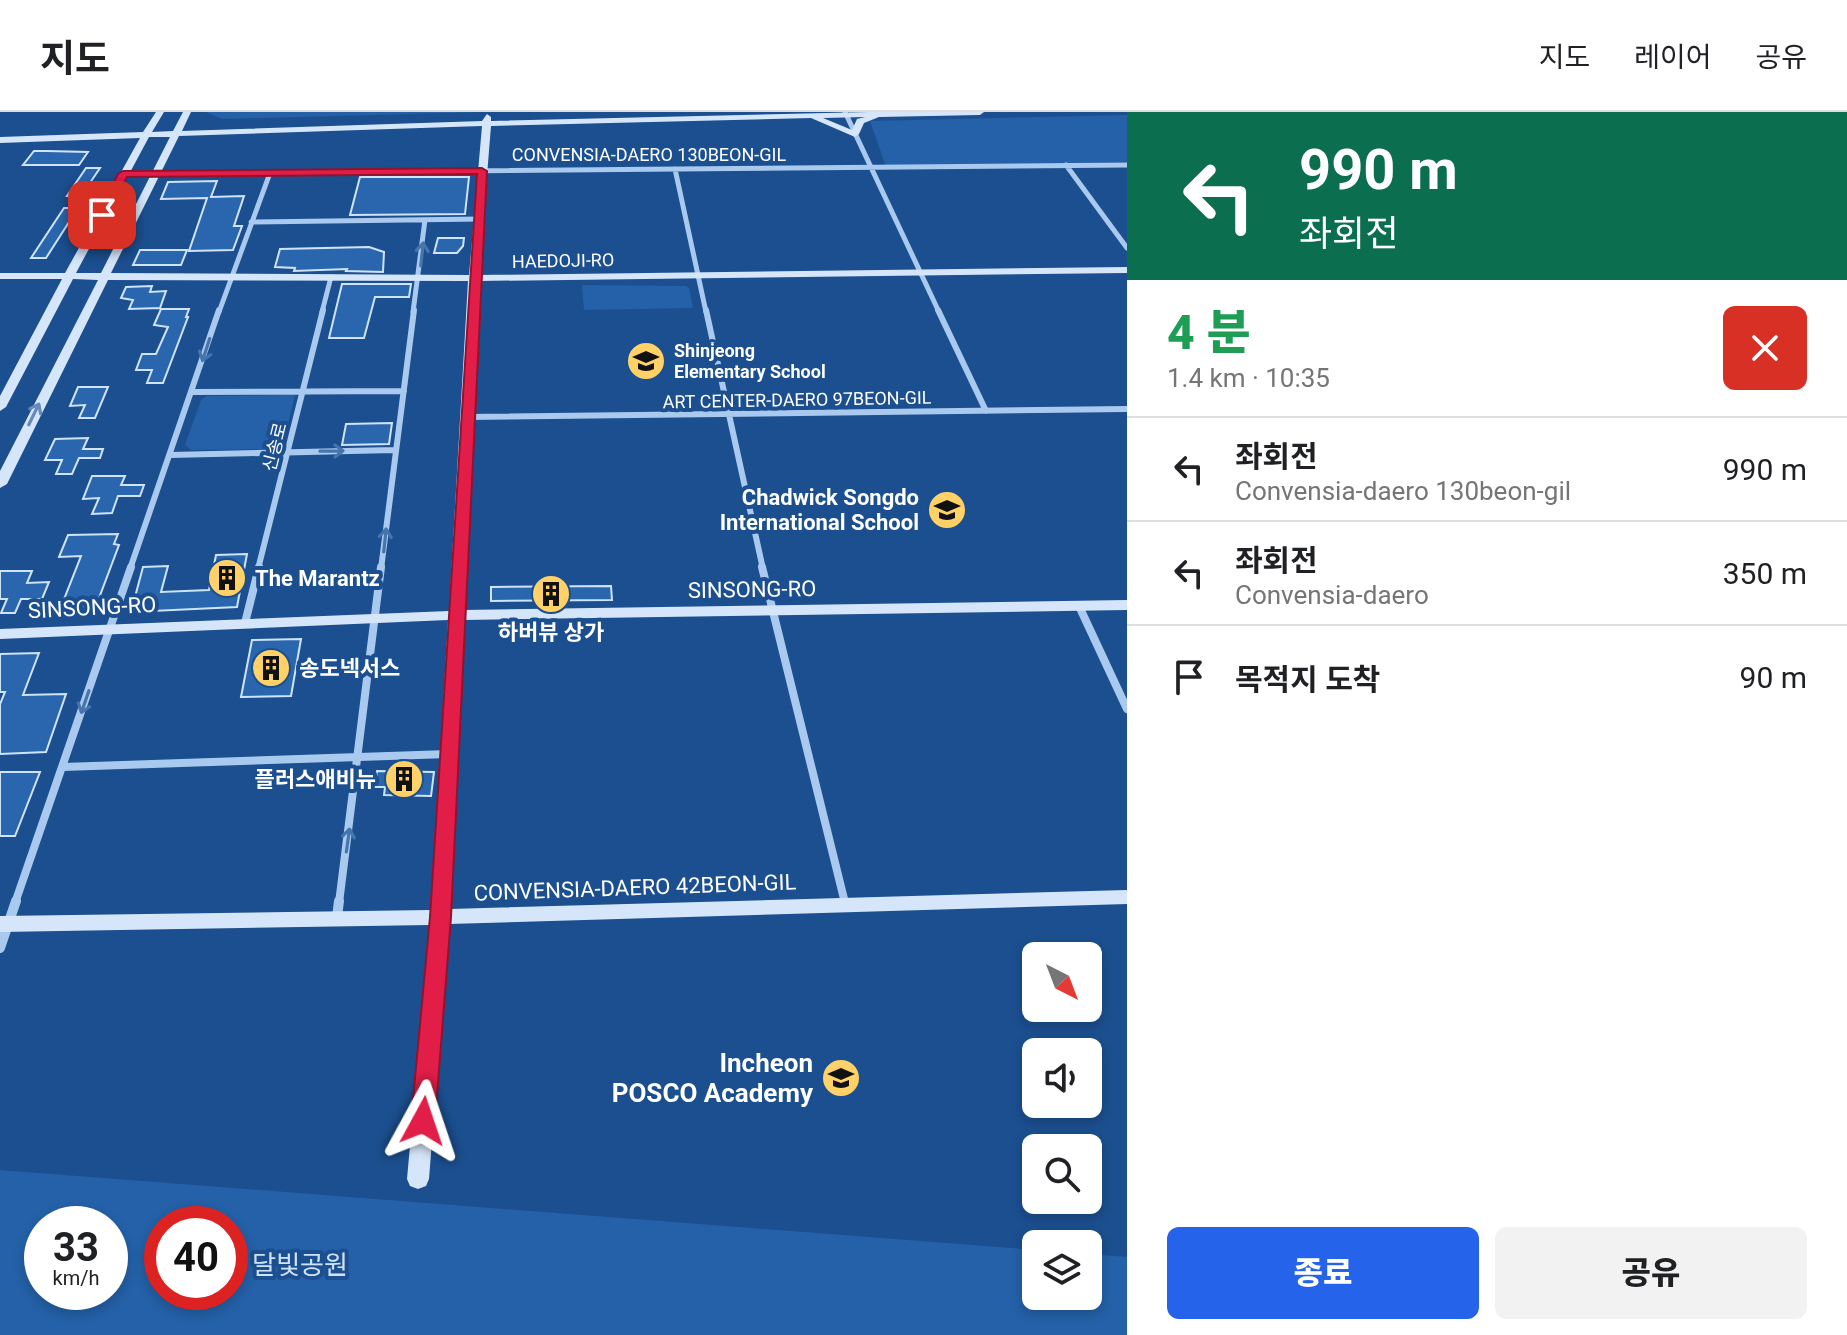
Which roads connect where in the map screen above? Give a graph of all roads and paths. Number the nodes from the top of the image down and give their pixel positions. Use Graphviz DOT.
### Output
graph roads {
  1 [pos="160,112"];
  2 [pos="187,112"];
  3 [pos="690,112"];
  4 [pos="980,112"];
  5 [pos="846,113"];
  6 [pos="901,113"];
  7 [pos="788,115"];
  8 [pos="487,120"];
  9 [pos="178,132"];
  10 [pos="149,133"];
  11 [pos="855,134"];
  12 [pos="0,137"];
  13 [pos="1066,165"];
  14 [pos="1127,165"];
  15 [pos="870,168"];
  16 [pos="675,169"];
  17 [pos="482,171"];
  18 [pos="270,173"];
  19 [pos="123,174"];
  20 [pos="156,174"];
  21 [pos="481,219"];
  22 [pos="425,220"];
  23 [pos="251,222"];
  24 [pos="122,235"];
  25 [pos="91,237"];
  26 [pos="1127,248"];
  27 [pos="1127,270"];
  28 [pos="920,273"];
  29 [pos="71,275"];
  30 [pos="103,275"];
  31 [pos="698,275"];
  32 [pos="0,276"];
  33 [pos="231,276"];
  34 [pos="331,277"];
  35 [pos="420,278"];
  36 [pos="474,278"];
  37 [pos="48,318"];
  38 [pos="82,318"];
  39 [pos="303,391"];
  40 [pos="404,391"];
  41 [pos="193,392"];
  42 [pos="0,407"];
  43 [pos="1127,409"];
  44 [pos="986,411"];
  45 [pos="730,415"];
  46 [pos="468,417"];
  47 [pos="394,450"];
  48 [pos="288,452"];
  49 [pos="170,455"];
  50 [pos="0,484"];
  51 [pos="1127,605"];
  52 [pos="1079,606"];
  53 [pos="772,611"];
  54 [pos="455,615"];
  55 [pos="377,618"];
  56 [pos="245,623"];
  57 [pos="110,629"];
  58 [pos="0,634"];
  59 [pos="1127,709"];
  60 [pos="448,754"];
  61 [pos="359,756"];
  62 [pos="63,767"];
  63 [pos="1127,897"];
  64 [pos="845,904"];
  65 [pos="337,917"];
  66 [pos="440,917"];
  67 [pos="4,924"];
  68 [pos="0,948"];
  69 [pos="418,1179"];
  1 -- 10 [label="street"];
  2 -- 9 [label="street"];
  3 -- 8 [label="street"];
  4 -- 6 [label="street"];
  5 -- 6 [label="street"];
  5 -- 7 [label="street"];
  5 -- 11 [label="street"];
  6 -- 11 [label="street"];
  7 -- 8 [label="street"];
  7 -- 11 [label="street"];
  8 -- 9 [label="street"];
  8 -- 17 [label="street"];
  9 -- 10 [label="street"];
  9 -- 20 [label="street"];
  10 -- 12 [label="street"];
  10 -- 19 [label="street"];
  11 -- 15 [label="street"];
  13 -- 14 [label="street, CONVENSIA-DAERO 130BEON-GIL"];
  13 -- 15 [label="street, CONVENSIA-DAERO 130BEON-GIL"];
  13 -- 26 [label="street"];
  15 -- 16 [label="street, CONVENSIA-DAERO 130BEON-GIL"];
  15 -- 28 [label="street"];
  16 -- 17 [label="street, CONVENSIA-DAERO 130BEON-GIL"];
  16 -- 31 [label="street"];
  17 -- 18 [label="street, CONVENSIA-DAERO 130BEON-GIL"];
  17 -- 21 [label="street"];
  18 -- 20 [label="street, CONVENSIA-DAERO 130BEON-GIL"];
  18 -- 23 [label="street"];
  19 -- 20 [label="street, CONVENSIA-DAERO 130BEON-GIL"];
  19 -- 25 [label="street"];
  20 -- 24 [label="street"];
  21 -- 22 [label="street"];
  21 -- 36 [label="street"];
  22 -- 23 [label="street"];
  35 -- 22 [label="street, one-way"];
  23 -- 33 [label="street"];
  24 -- 25 [label="street"];
  24 -- 30 [label="street"];
  25 -- 29 [label="street"];
  27 -- 28 [label="street, HAEDOJI-RO"];
  28 -- 31 [label="street, HAEDOJI-RO"];
  28 -- 44 [label="street"];
  29 -- 30 [label="street, HAEDOJI-RO"];
  29 -- 32 [label="street, HAEDOJI-RO"];
  29 -- 37 [label="street"];
  30 -- 33 [label="street, HAEDOJI-RO"];
  30 -- 38 [label="street"];
  31 -- 36 [label="street, HAEDOJI-RO"];
  31 -- 45 [label="street"];
  33 -- 34 [label="street, HAEDOJI-RO"];
  33 -- 41 [label="street, one-way"];
  34 -- 35 [label="street, HAEDOJI-RO"];
  34 -- 39 [label="street, 신송로"];
  35 -- 36 [label="street, HAEDOJI-RO"];
  35 -- 40 [label="street"];
  36 -- 46 [label="street"];
  37 -- 38 [label="street"];
  37 -- 42 [label="street"];
  50 -- 38 [label="street, one-way"];
  39 -- 40 [label="street"];
  39 -- 41 [label="street"];
  39 -- 48 [label="street, 신송로"];
  40 -- 47 [label="street"];
  41 -- 49 [label="street"];
  43 -- 44 [label="street, ART CENTER-DAERO 97BEON-GIL"];
  44 -- 45 [label="street, ART CENTER-DAERO 97BEON-GIL"];
  45 -- 46 [label="street, ART CENTER-DAERO 97BEON-GIL"];
  45 -- 53 [label="street"];
  46 -- 54 [label="street"];
  48 -- 47 [label="street, one-way"];
  55 -- 47 [label="street, one-way"];
  48 -- 49 [label="street"];
  48 -- 56 [label="street, 신송로"];
  49 -- 57 [label="street"];
  51 -- 52 [label="street, SINSONG-RO"];
  52 -- 53 [label="street, SINSONG-RO"];
  52 -- 59 [label="street"];
  53 -- 54 [label="street, SINSONG-RO"];
  53 -- 64 [label="street"];
  54 -- 55 [label="street, SINSONG-RO"];
  54 -- 60 [label="street"];
  55 -- 56 [label="street, SINSONG-RO"];
  55 -- 61 [label="street"];
  56 -- 57 [label="street, SINSONG-RO"];
  57 -- 58 [label="street, SINSONG-RO"];
  57 -- 62 [label="street, one-way"];
  60 -- 61 [label="street"];
  60 -- 66 [label="street"];
  61 -- 62 [label="street"];
  65 -- 61 [label="street, one-way"];
  62 -- 67 [label="street"];
  63 -- 64 [label="street, CONVENSIA-DAERO 42BEON-GIL"];
  64 -- 66 [label="street, CONVENSIA-DAERO 42BEON-GIL"];
  65 -- 66 [label="street, CONVENSIA-DAERO 42BEON-GIL"];
  65 -- 67 [label="street, CONVENSIA-DAERO 42BEON-GIL"];
  66 -- 69 [label="street"];
  67 -- 68 [label="street"];
}
